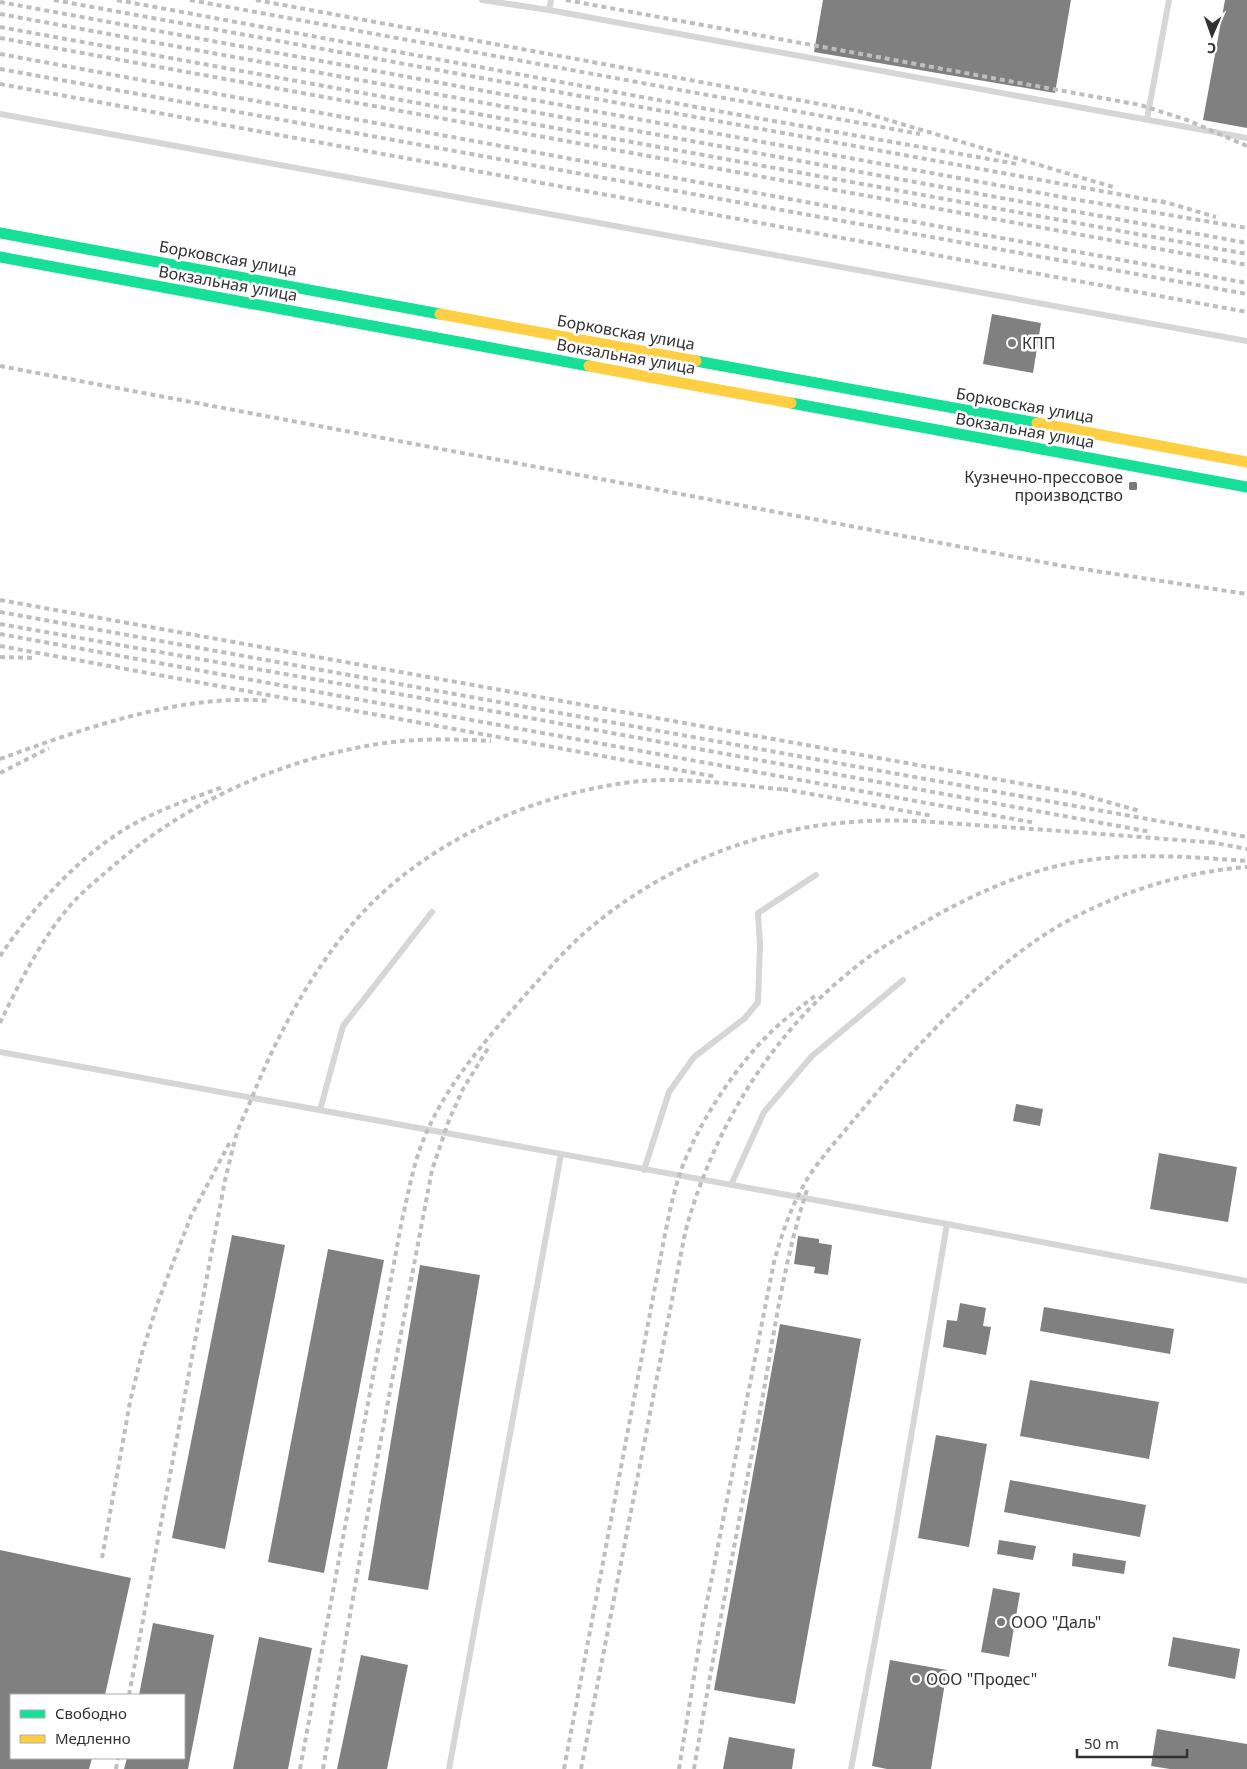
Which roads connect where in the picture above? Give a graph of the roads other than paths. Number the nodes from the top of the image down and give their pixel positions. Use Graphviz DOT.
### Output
graph roads {
  1 [pos="482,0"];
  2 [pos="551,0"];
  3 [pos="1168,0"];
  4 [pos="549,10"];
  5 [pos="0,114"];
  6 [pos="1147,120"];
  7 [pos="1247,138"];
  8 [pos="0,233"];
  9 [pos="0,257"];
  10 [pos="1247,341"];
  11 [pos="1247,462"];
  12 [pos="1247,487"];
  13 [pos="816,875"];
  14 [pos="432,912"];
  15 [pos="902,980"];
  16 [pos="0,1052"];
  17 [pos="320,1110"];
  18 [pos="561,1154"];
  19 [pos="644,1170"];
  20 [pos="731,1185"];
  21 [pos="947,1224"];
  22 [pos="1247,1281"];
  23 [pos="449,1769"];
  24 [pos="851,1769"];
  1 -- 4 [label="lane"];
  2 -- 4 [label="lane"];
  3 -- 6 [label="lane"];
  4 -- 6 [label="lane"];
  5 -- 10 [label="lane"];
  6 -- 7 [label="lane"];
  8 -- 11 [label="main road, Борковская улица"];
  9 -- 12 [label="main road, Вокзальная улица"];
  13 -- 19 [label="lane"];
  14 -- 17 [label="lane"];
  15 -- 20 [label="lane"];
  16 -- 17 [label="lane"];
  17 -- 18 [label="lane"];
  18 -- 19 [label="lane"];
  18 -- 23 [label="lane"];
  19 -- 20 [label="lane"];
  20 -- 21 [label="lane"];
  21 -- 22 [label="lane"];
  21 -- 24 [label="lane"];
}
